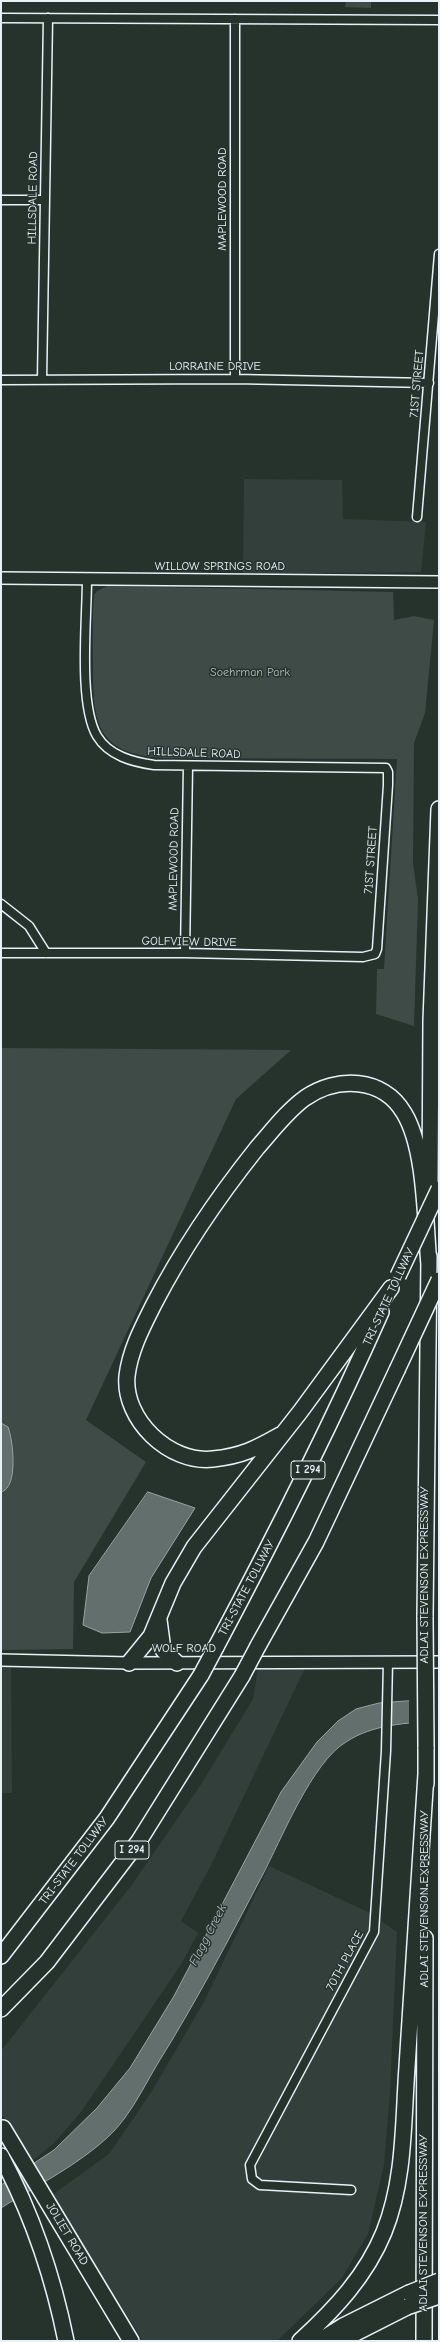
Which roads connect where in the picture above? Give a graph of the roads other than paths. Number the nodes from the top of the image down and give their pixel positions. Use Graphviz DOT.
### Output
graph roads {
  1 [pos="1,18"];
  2 [pos="48,18"];
  3 [pos="235,19"];
  4 [pos="439,20"];
  5 [pos="1,200"];
  6 [pos="45,200"];
  7 [pos="439,254"];
  8 [pos="42,379"];
  9 [pos="235,379"];
  10 [pos="1,380"];
  11 [pos="429,383"];
  12 [pos="417,516"];
  13 [pos="1,578"];
  14 [pos="87,579"];
  15 [pos="435,582"];
  16 [pos="188,766"];
  17 [pos="386,768"];
  18 [pos="439,809"];
  19 [pos="1,904"];
  20 [pos="1,953"];
  21 [pos="46,953"];
  22 [pos="185,953"];
  23 [pos="375,954"];
  24 [pos="439,1189"];
  25 [pos="429,1265"];
  26 [pos="439,1280"];
  27 [pos="395,1282"];
  28 [pos="280,1435"];
  29 [pos="159,1617"];
  30 [pos="1,1660"];
  31 [pos="388,1662"];
  32 [pos="439,1662"];
  33 [pos="129,1663"];
  34 [pos="177,1663"];
  35 [pos="426,1774"];
  36 [pos="1,1956"];
  37 [pos="1,2009"];
  38 [pos="3,2128"];
  39 [pos="1,2144"];
  40 [pos="1,2156"];
  41 [pos="16,2167"];
  42 [pos="350,2190"];
  43 [pos="35,2200"];
  44 [pos="439,2282"];
  45 [pos="439,2296"];
  46 [pos="408,2300"];
  47 [pos="66,2341"];
  48 [pos="120,2341"];
  49 [pos="131,2341"];
  50 [pos="300,2341"];
  51 [pos="319,2341"];
  52 [pos="340,2341"];
  53 [pos="424,2341"];
  1 -- 2 [label="street"];
  2 -- 3 [label="street"];
  2 -- 6 [label="street, HILLSDALE ROAD"];
  3 -- 4 [label="street"];
  3 -- 9 [label="street, MAPLEWOOD ROAD"];
  5 -- 6 [label="street"];
  6 -- 8 [label="street, HILLSDALE ROAD"];
  7 -- 11 [label="street, 71ST STREET"];
  8 -- 9 [label="street, LORRAINE DRIVE"];
  8 -- 10 [label="street, LORRAINE DRIVE"];
  9 -- 11 [label="street, LORRAINE DRIVE"];
  11 -- 12 [label="street, 71ST STREET"];
  13 -- 14 [label="street, WILLOW SPRINGS ROAD"];
  14 -- 15 [label="street, WILLOW SPRINGS ROAD"];
  14 -- 16 [label="street, HILLSDALE ROAD"];
  16 -- 17 [label="street, HILLSDALE ROAD"];
  16 -- 22 [label="street, MAPLEWOOD ROAD"];
  17 -- 23 [label="street, 71ST STREET"];
  18 -- 25 [label="highway, ADLAI STEVENSON EXPRESSWAY"];
  19 -- 21 [label="street"];
  20 -- 21 [label="street, GOLFVIEW DRIVE"];
  21 -- 22 [label="street, GOLFVIEW DRIVE"];
  22 -- 23 [label="street, GOLFVIEW DRIVE"];
  24 -- 27 [label="highway, TRI-STATE TOLLWAY / I 294, bridge"];
  25 -- 28 [label="highway"];
  25 -- 35 [label="highway, ADLAI STEVENSON EXPRESSWAY, bridge"];
  26 -- 37 [label="highway, I 294, bridge"];
  27 -- 28 [label="highway"];
  27 -- 36 [label="highway, TRI-STATE TOLLWAY / I 294, bridge"];
  28 -- 29 [label="highway"];
  29 -- 33 [label="highway"];
  29 -- 34 [label="highway"];
  30 -- 33 [label="street, WOLF ROAD"];
  31 -- 32 [label="street, WOLF ROAD"];
  31 -- 34 [label="street, WOLF ROAD"];
  31 -- 42 [label="street, 70TH PLACE"];
  33 -- 34 [label="street, WOLF ROAD"];
  35 -- 50 [label="highway"];
  35 -- 53 [label="highway, ADLAI STEVENSON EXPRESSWAY"];
  38 -- 41 [label="highway, JOLIET ROAD"];
  39 -- 41 [label="highway, JOLIET ROAD"];
  40 -- 41 [label="highway"];
  41 -- 43 [label="highway"];
  41 -- 43 [label="highway, JOLIET ROAD"];
  43 -- 47 [label="highway"];
  43 -- 48 [label="highway, JOLIET ROAD"];
  43 -- 49 [label="highway, JOLIET ROAD"];
  44 -- 46 [label="highway, bridge"];
  45 -- 46 [label="highway, bridge"];
  46 -- 51 [label="highway"];
  46 -- 52 [label="highway"];
}
